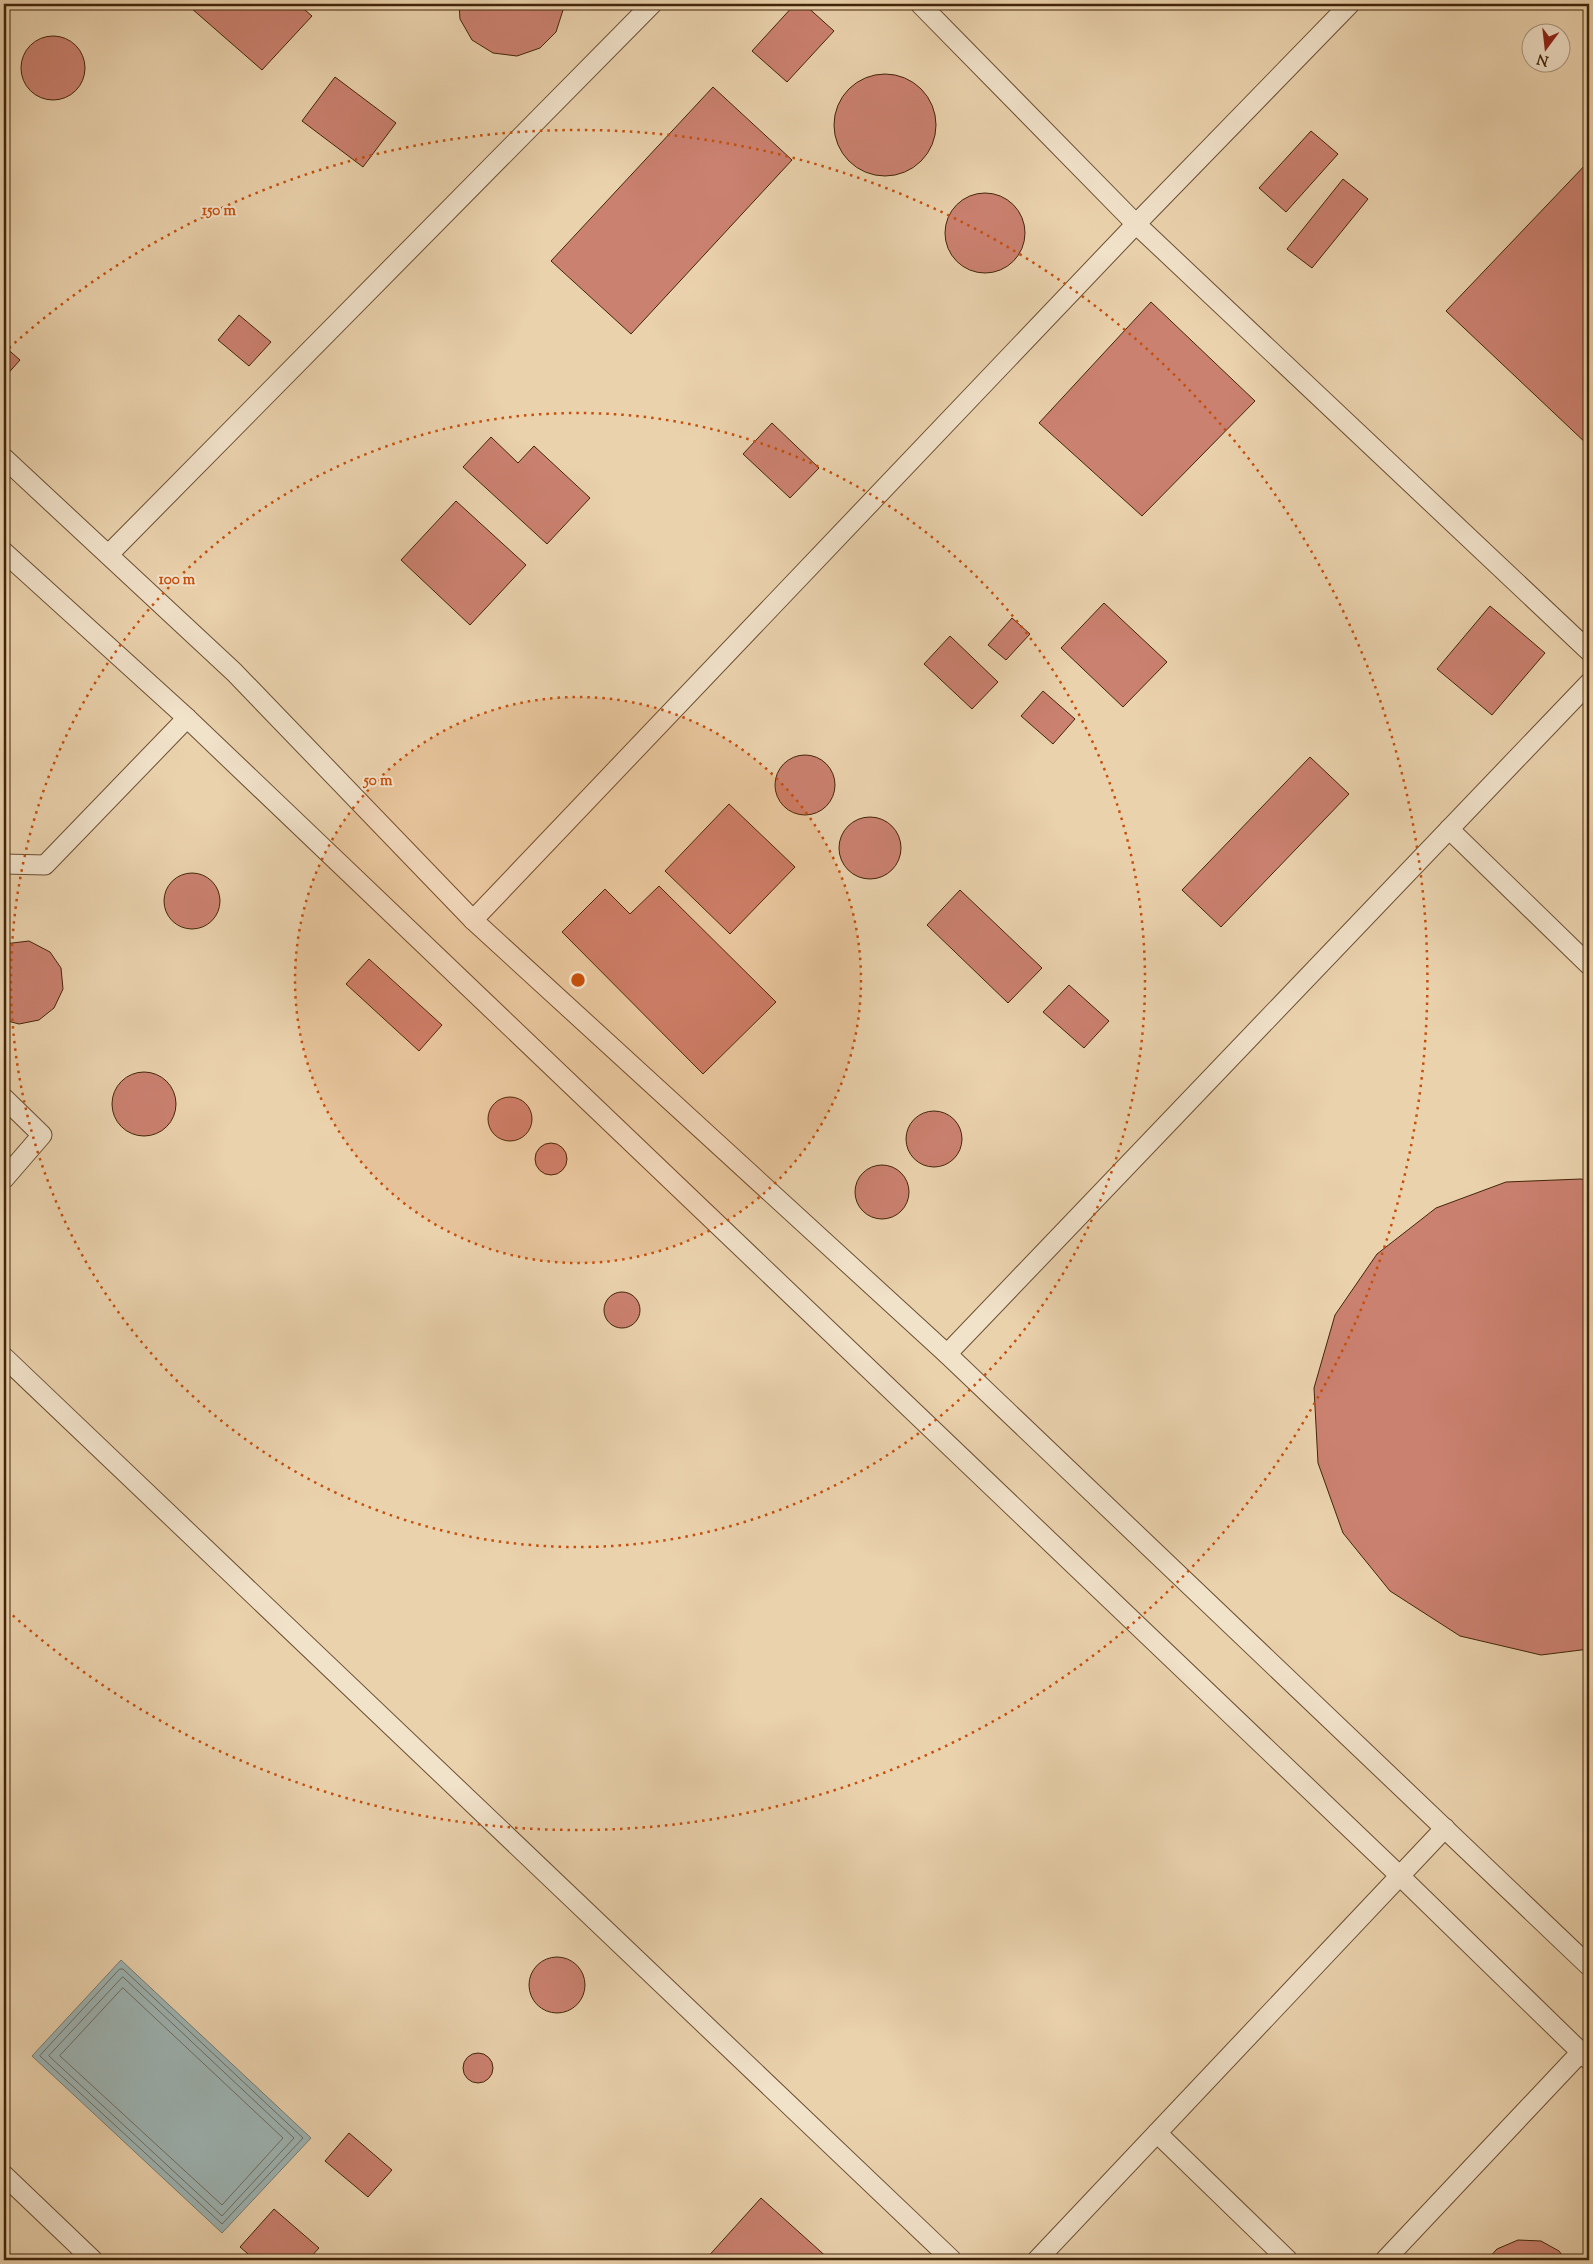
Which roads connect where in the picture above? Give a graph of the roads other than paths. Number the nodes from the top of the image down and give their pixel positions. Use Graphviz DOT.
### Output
graph roads {
  1 [pos="652,4"];
  2 [pos="920,4"];
  3 [pos="1350,4"];
  4 [pos="1136,224"];
  5 [pos="4,458"];
  6 [pos="4,552"];
  7 [pos="109,554"];
  8 [pos="1589,650"];
  9 [pos="1589,683"];
  10 [pos="187,718"];
  11 [pos="1449,828"];
  12 [pos="4,864"];
  13 [pos="473,920"];
  14 [pos="1589,965"];
  15 [pos="4,1098"];
  16 [pos="4,1179"];
  17 [pos="947,1354"];
  18 [pos="4,1357"];
  19 [pos="1445,1828"];
  20 [pos="1400,1876"];
  21 [pos="1589,1966"];
  22 [pos="1585,2056"];
  23 [pos="1157,2132"];
  24 [pos="4,2175"];
  25 [pos="93,2260"];
  26 [pos="952,2260"];
  27 [pos="1037,2260"];
  28 [pos="1288,2260"];
  29 [pos="1385,2260"];
  1 -- 7 [label="lane"];
  2 -- 4 [label="lane"];
  3 -- 4 [label="lane"];
  4 -- 8 [label="lane"];
  4 -- 13 [label="lane"];
  5 -- 7 [label="lane"];
  6 -- 10 [label="lane"];
  7 -- 13 [label="lane"];
  9 -- 11 [label="lane"];
  10 -- 12 [label="lane"];
  10 -- 20 [label="lane"];
  11 -- 14 [label="lane"];
  11 -- 17 [label="lane"];
  13 -- 17 [label="lane"];
  15 -- 16 [label="lane"];
  17 -- 19 [label="lane"];
  18 -- 26 [label="lane"];
  19 -- 20 [label="lane"];
  19 -- 21 [label="lane"];
  20 -- 22 [label="lane"];
  20 -- 23 [label="lane"];
  22 -- 29 [label="lane"];
  23 -- 27 [label="lane"];
  23 -- 28 [label="lane"];
  24 -- 25 [label="lane"];
}
